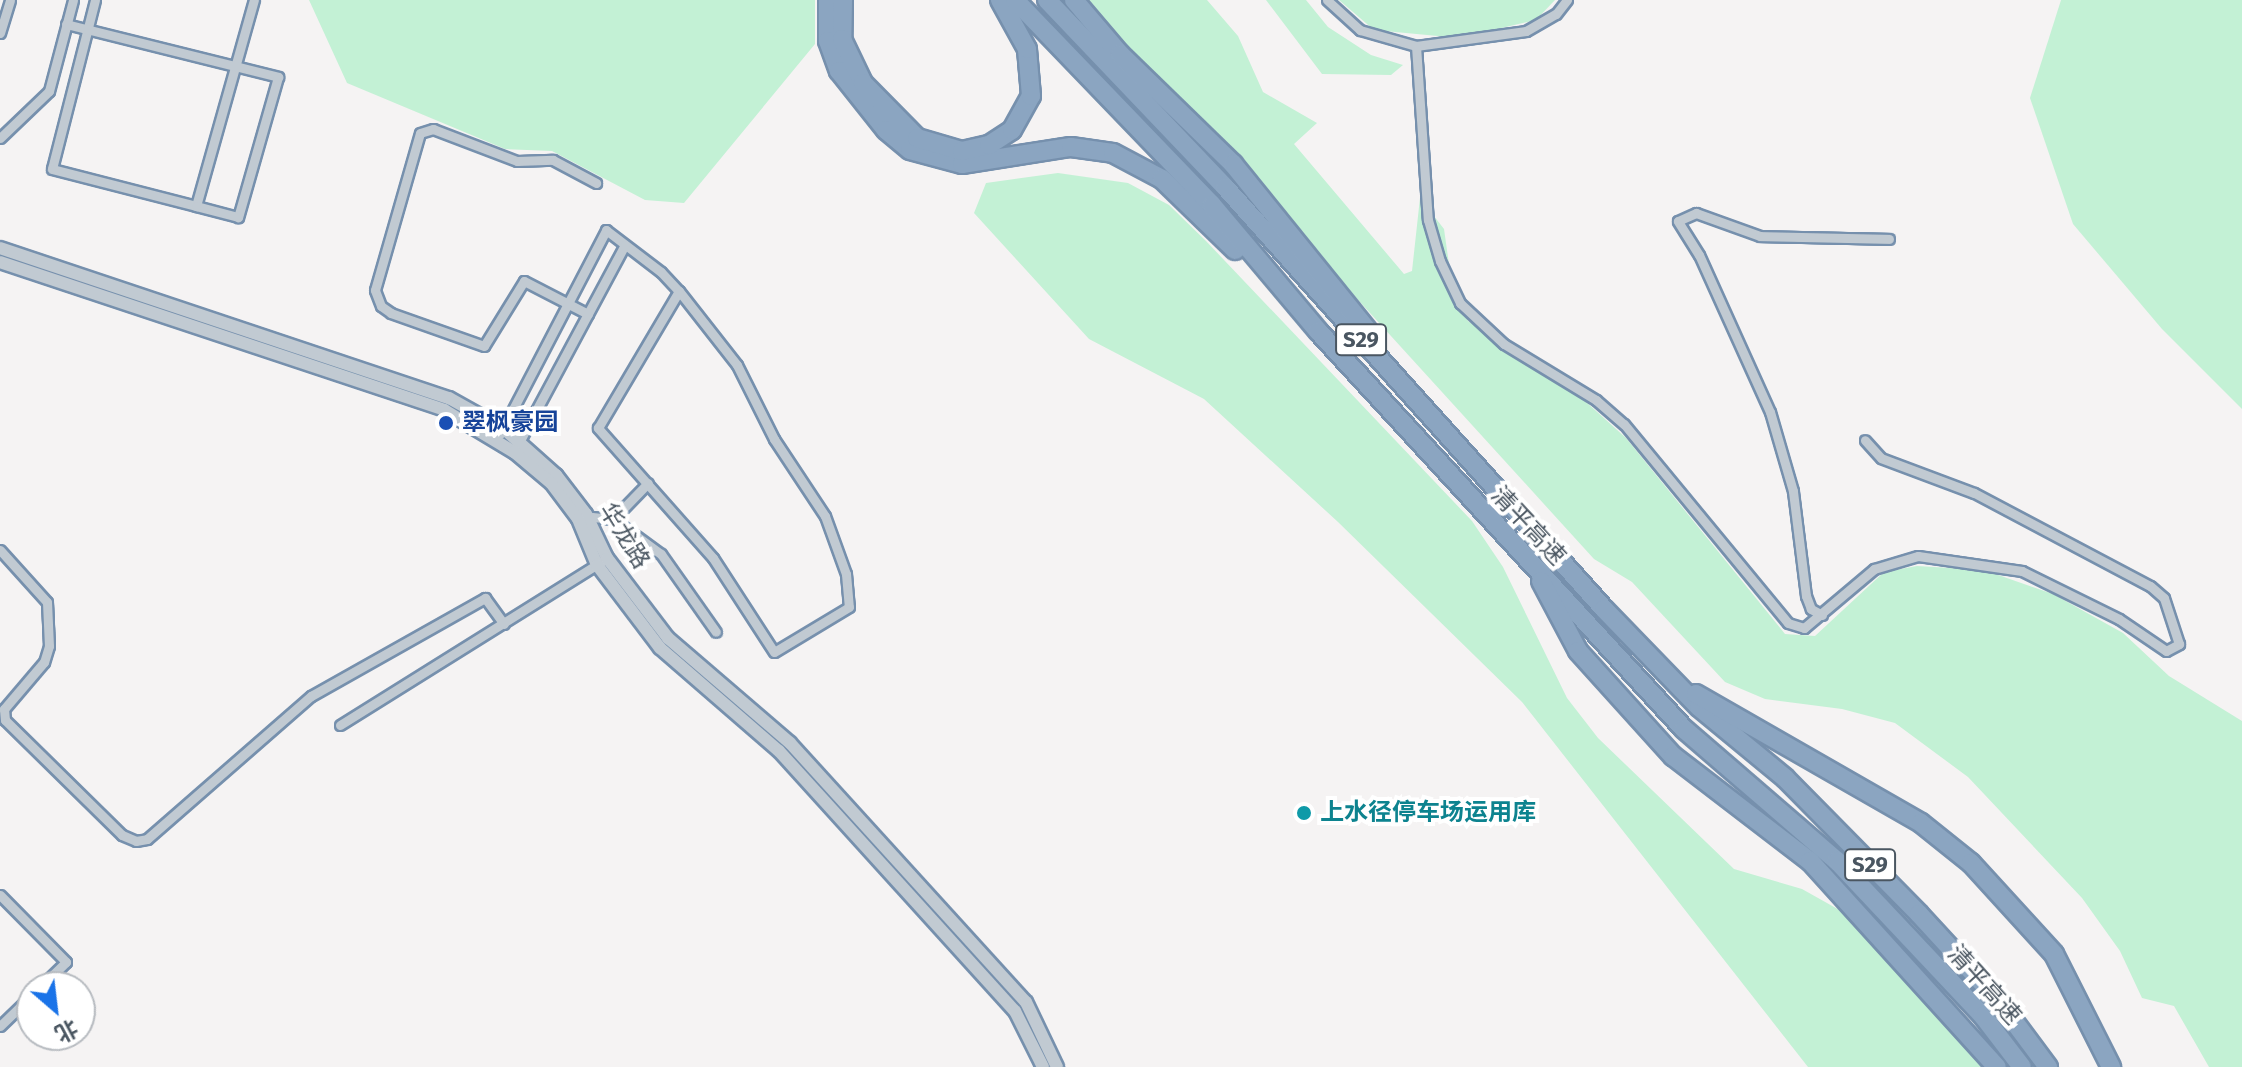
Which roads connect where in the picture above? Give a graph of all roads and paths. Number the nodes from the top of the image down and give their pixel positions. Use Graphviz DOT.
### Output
graph roads {
  1 [pos="10,0"];
  2 [pos="73,0"];
  3 [pos="95,0"];
  4 [pos="254,0"];
  5 [pos="828,0"];
  6 [pos="843,0"];
  7 [pos="1000,0"];
  8 [pos="1015,0"];
  9 [pos="1047,0"];
  10 [pos="1074,0"];
  11 [pos="1327,0"];
  12 [pos="1567,0"];
  13 [pos="66,24"];
  14 [pos="88,28"];
  15 [pos="0,33"];
  16 [pos="1416,46"];
  17 [pos="236,65"];
  18 [pos="0,138"];
  19 [pos="596,183"];
  20 [pos="196,206"];
  21 [pos="1889,239"];
  22 [pos="625,245"];
  23 [pos="0,248"];
  24 [pos="0,262"];
  25 [pos="679,291"];
  26 [pos="568,304"];
  27 [pos="588,314"];
  28 [pos="1318,331"];
  29 [pos="500,434"];
  30 [pos="1865,440"];
  31 [pos="516,447"];
  32 [pos="1468,461"];
  33 [pos="648,483"];
  34 [pos="582,517"];
  35 [pos="613,519"];
  36 [pos="0,550"];
  37 [pos="602,561"];
  38 [pos="1537,571"];
  39 [pos="1822,615"];
  40 [pos="504,624"];
  41 [pos="716,632"];
  42 [pos="1673,681"];
  43 [pos="340,725"];
  44 [pos="0,895"];
  45 [pos="57,971"];
  46 [pos="16,1010"];
  47 [pos="0,1026"];
  48 [pos="1043,1067"];
  49 [pos="1057,1067"];
  50 [pos="1997,1067"];
  51 [pos="2022,1067"];
  52 [pos="2048,1067"];
  53 [pos="2111,1067"];
  1 -- 15 [label="street"];
  2 -- 13 [label="street"];
  3 -- 14 [label="street"];
  4 -- 17 [label="street"];
  5 -- 28 [label="highway"];
  6 -- 7 [label="highway"];
  8 -- 28 [label="highway, 清平高速 / S29"];
  9 -- 32 [label="highway, 清平高速 / S29"];
  10 -- 32 [label="highway"];
  11 -- 16 [label="street"];
  12 -- 16 [label="street"];
  13 -- 14 [label="street"];
  13 -- 18 [label="street"];
  14 -- 17 [label="street"];
  14 -- 20 [label="street"];
  16 -- 39 [label="street"];
  17 -- 20 [label="street"];
  17 -- 20 [label="street"];
  19 -- 26 [label="street"];
  21 -- 39 [label="street"];
  22 -- 25 [label="street"];
  22 -- 26 [label="street"];
  22 -- 27 [label="street"];
  23 -- 29 [label="street, 华龙路"];
  24 -- 29 [label="street, 华龙路"];
  25 -- 33 [label="street"];
  25 -- 33 [label="street"];
  26 -- 27 [label="street"];
  26 -- 29 [label="street"];
  27 -- 31 [label="street"];
  28 -- 38 [label="highway, 清平高速 / S29"];
  29 -- 31 [label="street, 华龙路"];
  30 -- 39 [label="street"];
  31 -- 34 [label="street, 华龙路"];
  32 -- 42 [label="highway, 清平高速 / S29"];
  33 -- 35 [label="street"];
  34 -- 35 [label="street"];
  34 -- 37 [label="street, 华龙路"];
  35 -- 41 [label="street"];
  36 -- 40 [label="street"];
  37 -- 40 [label="street"];
  37 -- 48 [label="street, 华龙路"];
  37 -- 49 [label="street, 华龙路"];
  38 -- 50 [label="highway"];
  38 -- 51 [label="highway, 清平高速 / S29"];
  40 -- 43 [label="street"];
  42 -- 52 [label="highway, 清平高速 / S29"];
  42 -- 53 [label="highway"];
  44 -- 45 [label="street"];
  46 -- 47 [label="street"];
}
